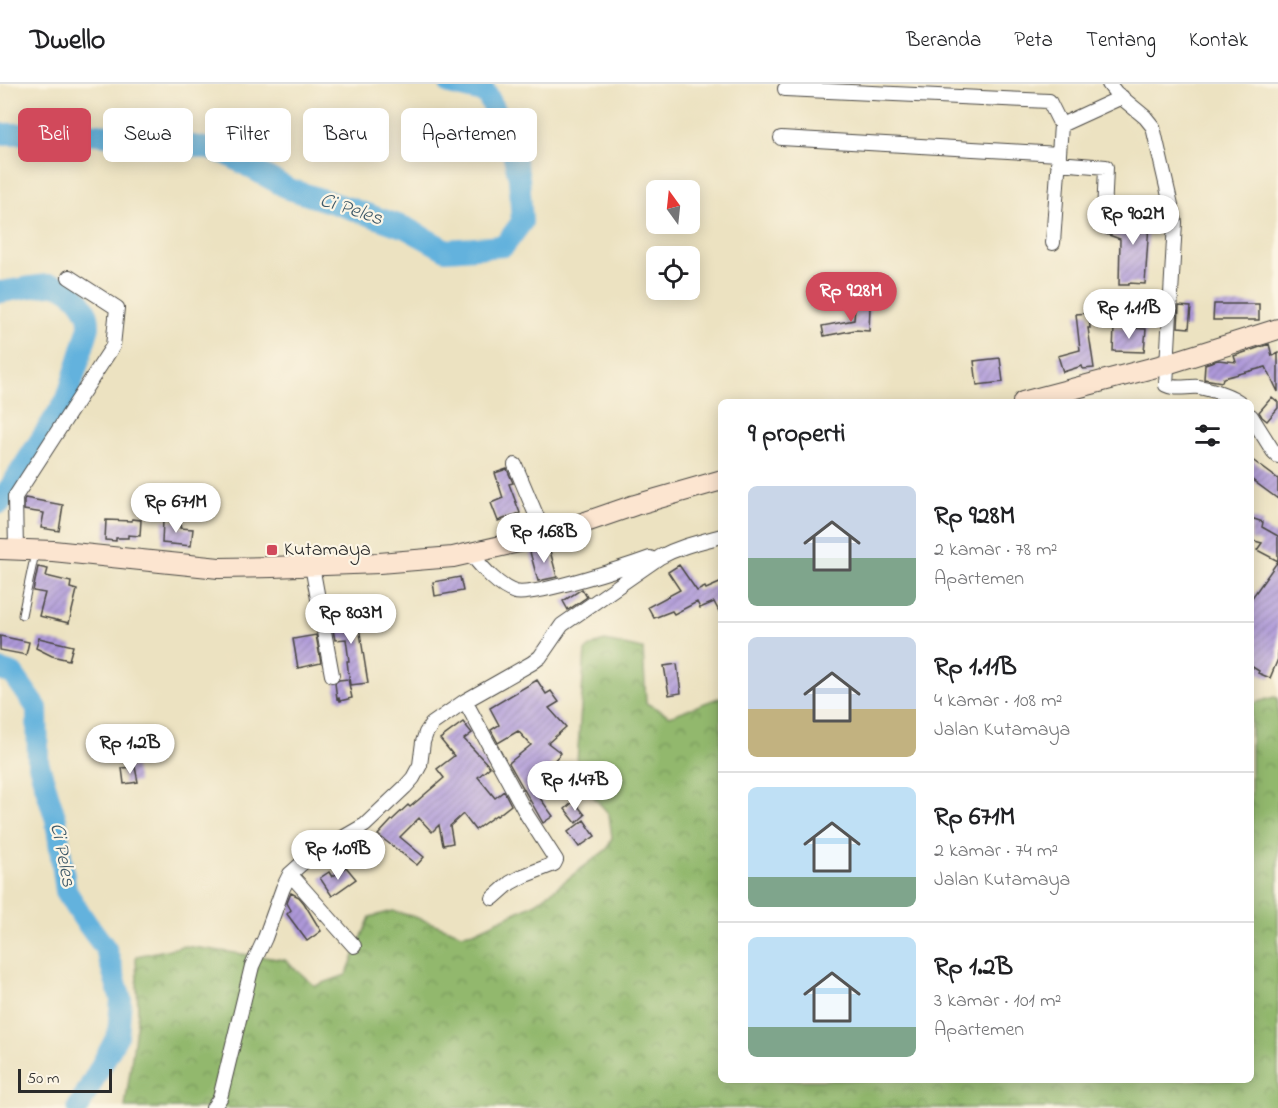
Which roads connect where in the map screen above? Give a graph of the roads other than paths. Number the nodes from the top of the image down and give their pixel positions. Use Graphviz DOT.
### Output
graph roads {
  1 [pos="1109,84"];
  2 [pos="785,89"];
  3 [pos="896,89"];
  4 [pos="1122,98"];
  5 [pos="1060,125"];
  6 [pos="781,138"];
  7 [pos="1058,159"];
  8 [pos="1104,215"];
  9 [pos="1053,243"];
  10 [pos="69,277"];
  11 [pos="1278,329"];
  12 [pos="1167,364"];
  13 [pos="1034,399"];
  14 [pos="1236,399"];
  15 [pos="1254,421"];
  16 [pos="1278,456"];
  17 [pos="515,465"];
  18 [pos="718,481"];
  19 [pos="545,536"];
  20 [pos="718,537"];
  21 [pos="8,549"];
  22 [pos="674,549"];
  23 [pos="36,551"];
  24 [pos="470,553"];
  25 [pos="312,566"];
  26 [pos="22,615"];
  27 [pos="332,675"];
  28 [pos="465,701"];
  29 [pos="290,874"];
  30 [pos="493,898"];
  31 [pos="354,946"];
  32 [pos="213,1108"];
  1 -- 4 [label="street"];
  2 -- 3 [label="street"];
  3 -- 5 [label="street"];
  4 -- 5 [label="street"];
  4 -- 12 [label="street"];
  5 -- 7 [label="street"];
  6 -- 7 [label="street"];
  7 -- 8 [label="street"];
  7 -- 9 [label="street"];
  10 -- 21 [label="street"];
  11 -- 12 [label="main road"];
  12 -- 13 [label="main road"];
  12 -- 14 [label="street"];
  15 -- 16 [label="street"];
  17 -- 19 [label="street"];
  18 -- 19 [label="main road"];
  19 -- 24 [label="main road"];
  20 -- 22 [label="street"];
  21 -- 23 [label="main road"];
  22 -- 24 [label="street"];
  22 -- 28 [label="street"];
  23 -- 25 [label="main road"];
  23 -- 26 [label="lane"];
  24 -- 25 [label="main road"];
  25 -- 27 [label="street"];
  28 -- 29 [label="street"];
  28 -- 30 [label="street"];
  29 -- 31 [label="street"];
  29 -- 32 [label="street"];
}
